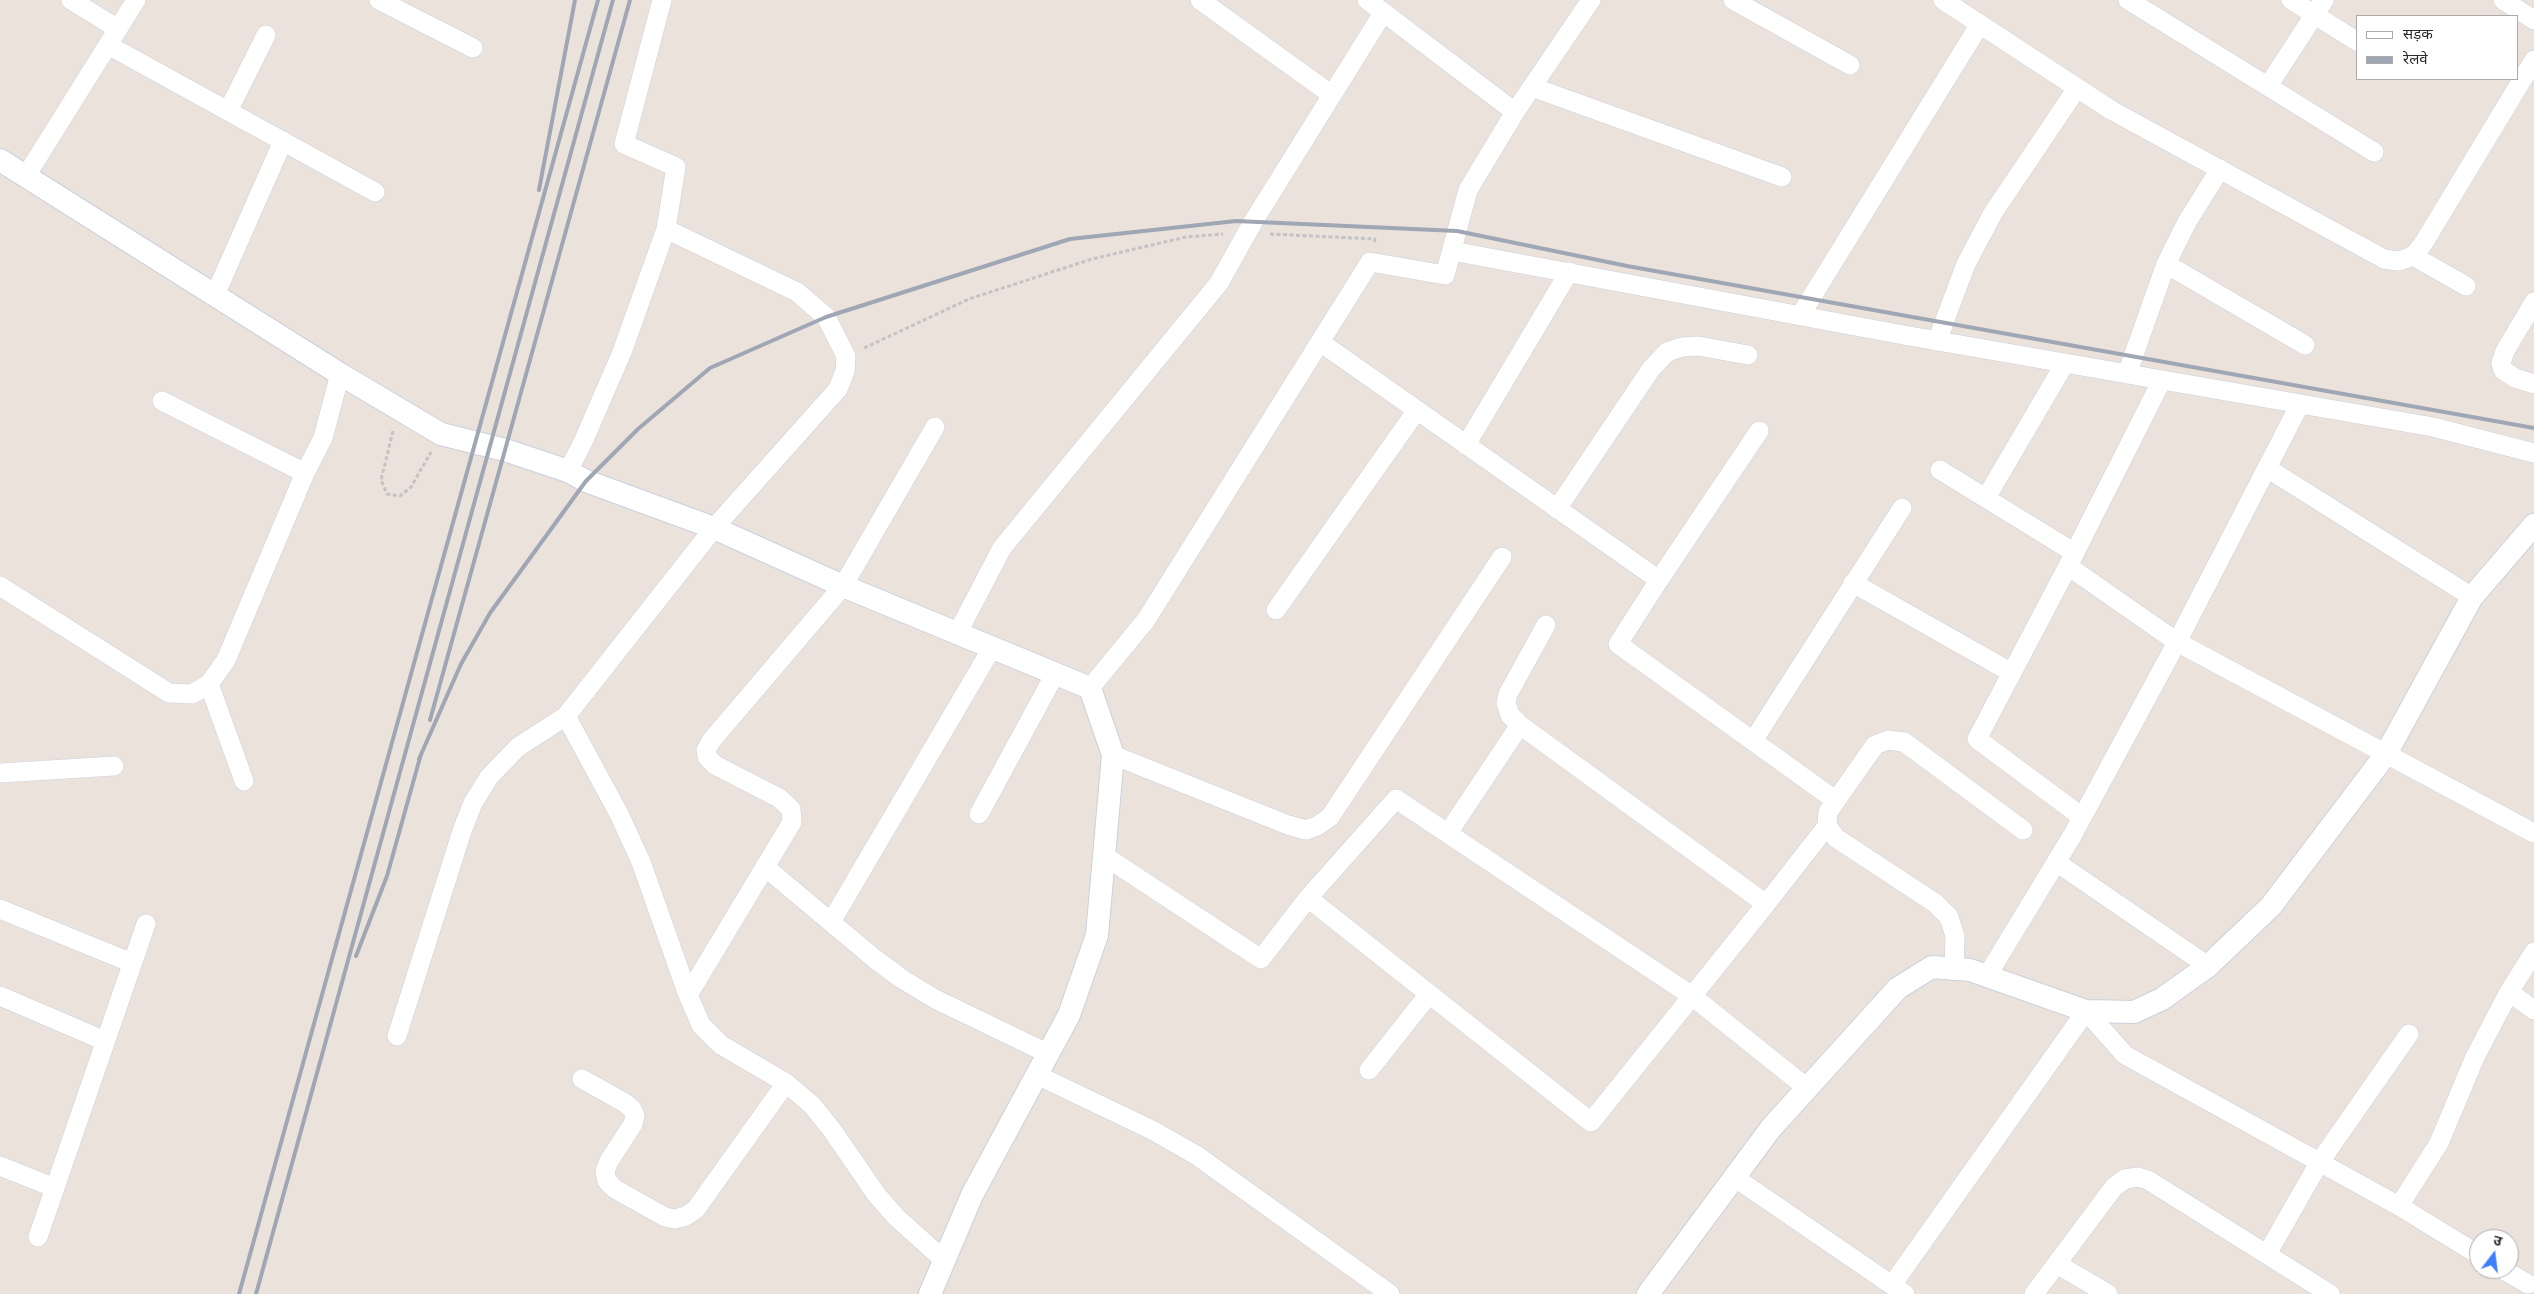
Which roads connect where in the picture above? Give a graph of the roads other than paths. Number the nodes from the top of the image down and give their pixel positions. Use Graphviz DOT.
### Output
graph roads {
  1 [pos="71,0"];
  2 [pos="136,0"];
  3 [pos="379,0"];
  4 [pos="662,0"];
  5 [pos="1200,0"];
  6 [pos="1367,0"];
  7 [pos="1591,0"];
  8 [pos="1733,0"];
  9 [pos="1943,0"];
  10 [pos="2128,0"];
  11 [pos="2291,0"];
  12 [pos="2503,0"];
  13 [pos="2319,7"];
  14 [pos="1383,12"];
  15 [pos="2534,20"];
  16 [pos="1980,24"];
  17 [pos="118,29"];
  18 [pos="266,35"];
  19 [pos="2356,40"];
  20 [pos="108,45"];
  21 [pos="472,48"];
  22 [pos="2534,60"];
  23 [pos="1850,65"];
  24 [pos="2268,86"];
  25 [pos="1532,87"];
  26 [pos="2077,88"];
  27 [pos="1332,95"];
  28 [pos="228,111"];
  29 [pos="1515,112"];
  30 [pos="282,141"];
  31 [pos="2374,152"];
  32 [pos="0,160"];
  33 [pos="2220,169"];
  34 [pos="26,176"];
  35 [pos="1782,177"];
  36 [pos="374,192"];
  37 [pos="666,229"];
  38 [pos="1452,251"];
  39 [pos="2413,256"];
  40 [pos="2166,264"];
  41 [pos="1569,272"];
  42 [pos="2466,286"];
  43 [pos="215,295"];
  44 [pos="2534,302"];
  45 [pos="1800,316"];
  46 [pos="1937,341"];
  47 [pos="1320,342"];
  48 [pos="2305,345"];
  49 [pos="1748,355"];
  50 [pos="2064,363"];
  51 [pos="340,374"];
  52 [pos="2127,374"];
  53 [pos="2162,380"];
  54 [pos="2534,384"];
  55 [pos="162,401"];
  56 [pos="2300,404"];
  57 [pos="1417,410"];
  58 [pos="934,427"];
  59 [pos="1759,431"];
  60 [pos="1466,445"];
  61 [pos="2534,453"];
  62 [pos="2267,468"];
  63 [pos="1940,470"];
  64 [pos="568,471"];
  65 [pos="305,473"];
  66 [pos="1986,498"];
  67 [pos="1902,508"];
  68 [pos="1557,509"];
  69 [pos="2534,525"];
  70 [pos="714,528"];
  71 [pos="1502,556"];
  72 [pos="2072,560"];
  73 [pos="1659,580"];
  74 [pos="1853,584"];
  75 [pos="0,586"];
  76 [pos="844,586"];
  77 [pos="2472,597"];
  78 [pos="1276,610"];
  79 [pos="1546,625"];
  80 [pos="957,634"];
  81 [pos="2177,642"];
  82 [pos="992,648"];
  83 [pos="2012,673"];
  84 [pos="1055,674"];
  85 [pos="209,684"];
  86 [pos="1090,688"];
  87 [pos="566,716"];
  88 [pos="1520,725"];
  89 [pos="1753,741"];
  90 [pos="2386,754"];
  91 [pos="1112,755"];
  92 [pos="114,766"];
  93 [pos="0,773"];
  94 [pos="244,782"];
  95 [pos="1834,800"];
  96 [pos="980,814"];
  97 [pos="2082,817"];
  98 [pos="1827,826"];
  99 [pos="2023,830"];
  100 [pos="1448,833"];
  101 [pos="2534,833"];
  102 [pos="1103,855"];
  103 [pos="2056,862"];
  104 [pos="765,867"];
  105 [pos="1308,898"];
  106 [pos="1766,904"];
  107 [pos="0,909"];
  108 [pos="831,922"];
  109 [pos="146,924"];
  110 [pos="2534,952"];
  111 [pos="132,963"];
  112 [pos="2208,966"];
  113 [pos="1954,969"];
  114 [pos="1988,976"];
  115 [pos="2509,992"];
  116 [pos="1429,994"];
  117 [pos="688,995"];
  118 [pos="0,996"];
  119 [pos="1692,996"];
  120 [pos="2534,1010"];
  121 [pos="2086,1011"];
  122 [pos="2409,1034"];
  123 [pos="397,1036"];
  124 [pos="105,1041"];
  125 [pos="1049,1054"];
  126 [pos="1369,1070"];
  127 [pos="1037,1075"];
  128 [pos="582,1079"];
  129 [pos="786,1083"];
  130 [pos="1807,1088"];
  131 [pos="2319,1163"];
  132 [pos="0,1166"];
  133 [pos="1734,1177"];
  134 [pos="55,1188"];
  135 [pos="2399,1206"];
  136 [pos="38,1237"];
  137 [pos="2469,1249"];
  138 [pos="2267,1254"];
  139 [pos="944,1260"];
  140 [pos="2057,1264"];
  141 [pos="2519,1276"];
  142 [pos="2532,1282"];
  143 [pos="1898,1289"];
  144 [pos="930,1294"];
  145 [pos="1390,1294"];
  146 [pos="1648,1294"];
  147 [pos="2034,1294"];
  148 [pos="2108,1294"];
  149 [pos="2330,1294"];
  1 -- 17 [label="street"];
  2 -- 17 [label="street"];
  3 -- 21 [label="street"];
  4 -- 37 [label="street"];
  5 -- 27 [label="street"];
  6 -- 14 [label="street"];
  7 -- 25 [label="street"];
  8 -- 23 [label="street"];
  9 -- 16 [label="street"];
  10 -- 24 [label="street"];
  11 -- 13 [label="street"];
  12 -- 15 [label="street"];
  13 -- 19 [label="street"];
  13 -- 24 [label="street"];
  14 -- 27 [label="street"];
  14 -- 29 [label="street"];
  16 -- 26 [label="street"];
  16 -- 45 [label="street"];
  17 -- 20 [label="street"];
  18 -- 28 [label="street"];
  20 -- 28 [label="street"];
  20 -- 34 [label="street"];
  22 -- 39 [label="street"];
  24 -- 31 [label="street"];
  25 -- 29 [label="street"];
  25 -- 35 [label="street"];
  26 -- 33 [label="street"];
  26 -- 46 [label="street"];
  27 -- 80 [label="street"];
  28 -- 30 [label="street"];
  29 -- 38 [label="street"];
  30 -- 36 [label="street"];
  30 -- 43 [label="street"];
  32 -- 34 [label="street"];
  33 -- 39 [label="street"];
  33 -- 40 [label="street"];
  34 -- 43 [label="street"];
  37 -- 64 [label="street"];
  37 -- 70 [label="street"];
  38 -- 41 [label="street"];
  38 -- 47 [label="street"];
  39 -- 42 [label="street"];
  40 -- 48 [label="street"];
  40 -- 52 [label="street"];
  41 -- 45 [label="street"];
  41 -- 60 [label="street"];
  43 -- 51 [label="street"];
  44 -- 54 [label="street"];
  45 -- 46 [label="street"];
  46 -- 50 [label="street"];
  47 -- 57 [label="street"];
  47 -- 86 [label="street"];
  49 -- 68 [label="street"];
  50 -- 52 [label="street"];
  50 -- 66 [label="street"];
  51 -- 64 [label="street"];
  51 -- 65 [label="street"];
  52 -- 53 [label="street"];
  53 -- 56 [label="street"];
  53 -- 72 [label="street"];
  55 -- 65 [label="street"];
  56 -- 61 [label="street"];
  56 -- 62 [label="street"];
  57 -- 60 [label="street"];
  57 -- 78 [label="street"];
  58 -- 76 [label="street"];
  59 -- 73 [label="street"];
  60 -- 68 [label="street"];
  62 -- 77 [label="street"];
  62 -- 81 [label="street"];
  63 -- 66 [label="street"];
  64 -- 70 [label="street"];
  65 -- 85 [label="street"];
  66 -- 72 [label="street"];
  67 -- 74 [label="street"];
  68 -- 73 [label="street"];
  69 -- 77 [label="street"];
  70 -- 76 [label="street"];
  70 -- 87 [label="street"];
  71 -- 91 [label="street"];
  72 -- 81 [label="street"];
  72 -- 83 [label="street"];
  73 -- 89 [label="street"];
  74 -- 83 [label="street"];
  74 -- 89 [label="street"];
  75 -- 85 [label="street"];
  76 -- 80 [label="street"];
  76 -- 104 [label="street"];
  77 -- 90 [label="street"];
  79 -- 88 [label="street"];
  80 -- 82 [label="street"];
  81 -- 90 [label="street"];
  81 -- 97 [label="street"];
  82 -- 84 [label="street"];
  82 -- 108 [label="street"];
  83 -- 97 [label="street"];
  84 -- 86 [label="street"];
  84 -- 96 [label="street"];
  85 -- 94 [label="street"];
  86 -- 91 [label="street"];
  87 -- 117 [label="street"];
  87 -- 123 [label="street"];
  88 -- 100 [label="street"];
  88 -- 106 [label="street"];
  89 -- 95 [label="street"];
  90 -- 101 [label="street"];
  90 -- 112 [label="street"];
  91 -- 102 [label="street"];
  92 -- 93 [label="street"];
  95 -- 98 [label="street"];
  95 -- 99 [label="street"];
  97 -- 103 [label="street"];
  98 -- 106 [label="street"];
  98 -- 113 [label="street"];
  100 -- 105 [label="street"];
  100 -- 119 [label="street"];
  102 -- 105 [label="street"];
  102 -- 125 [label="street"];
  103 -- 112 [label="street"];
  103 -- 114 [label="street"];
  104 -- 108 [label="street"];
  104 -- 117 [label="street"];
  105 -- 116 [label="street"];
  106 -- 119 [label="street"];
  107 -- 111 [label="street"];
  108 -- 125 [label="street"];
  109 -- 111 [label="street"];
  110 -- 115 [label="street"];
  111 -- 124 [label="street"];
  112 -- 121 [label="street"];
  113 -- 114 [label="street"];
  113 -- 130 [label="street"];
  114 -- 121 [label="street"];
  115 -- 120 [label="street"];
  115 -- 135 [label="street"];
  116 -- 119 [label="street"];
  116 -- 126 [label="street"];
  117 -- 129 [label="street"];
  118 -- 124 [label="street"];
  119 -- 130 [label="street"];
  121 -- 131 [label="street"];
  121 -- 143 [label="street"];
  122 -- 131 [label="street"];
  124 -- 134 [label="street"];
  125 -- 127 [label="street"];
  127 -- 139 [label="street"];
  127 -- 145 [label="street"];
  128 -- 129 [label="street"];
  129 -- 139 [label="street"];
  130 -- 133 [label="street"];
  131 -- 135 [label="street"];
  131 -- 138 [label="street"];
  132 -- 134 [label="street"];
  133 -- 143 [label="street"];
  133 -- 146 [label="street"];
  134 -- 136 [label="street"];
  135 -- 137 [label="street"];
  138 -- 140 [label="street"];
  138 -- 149 [label="street"];
  139 -- 144 [label="street"];
  140 -- 147 [label="street"];
  140 -- 148 [label="street"];
  141 -- 142 [label="street"];
}
